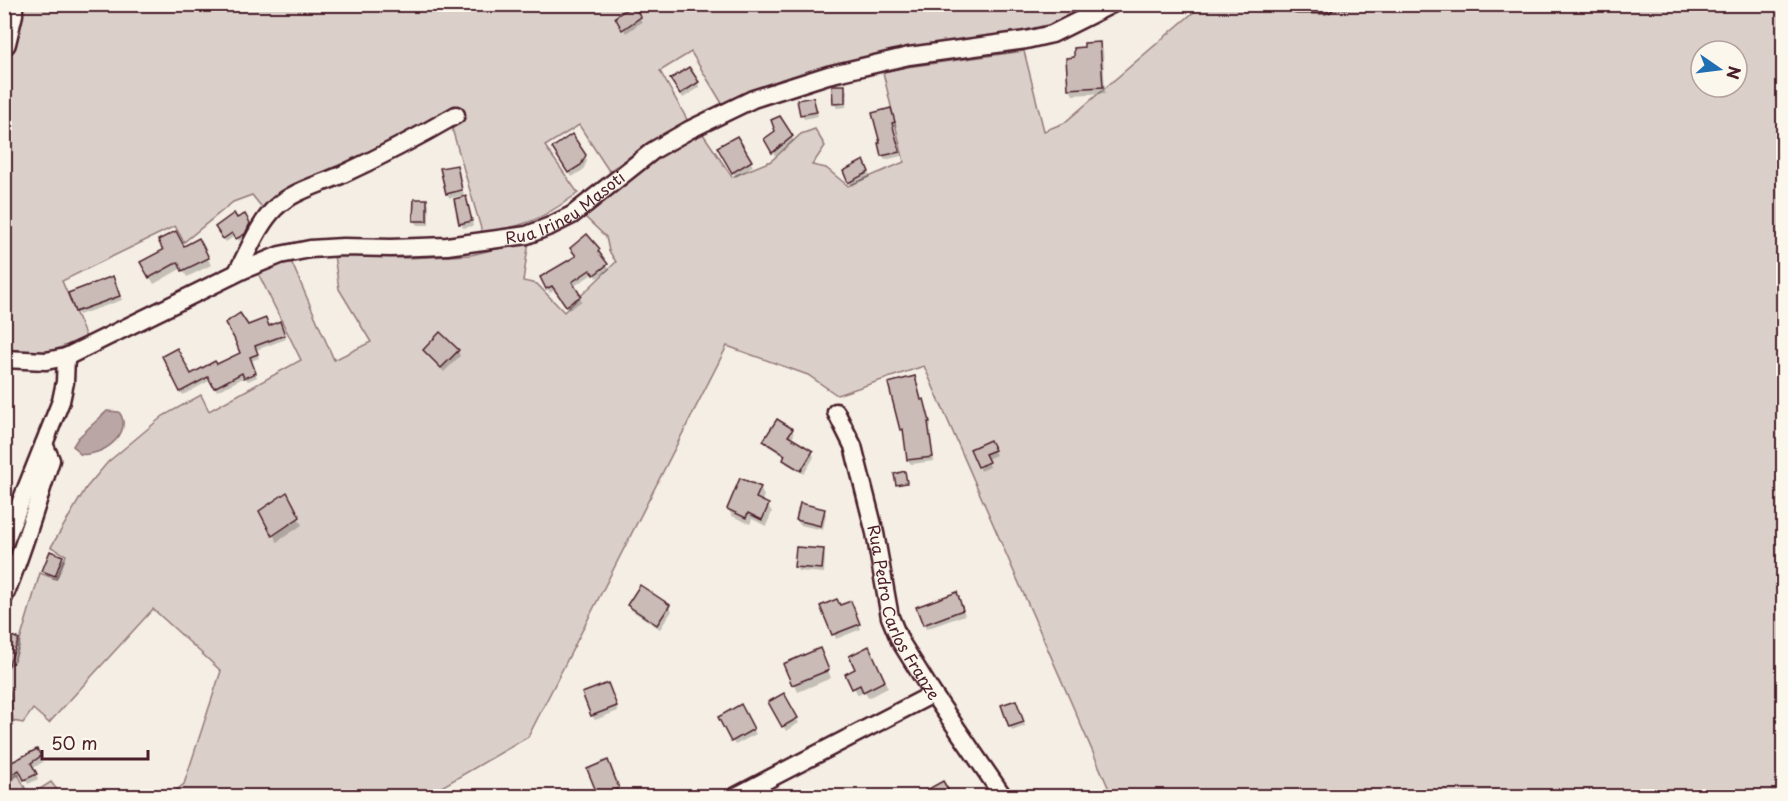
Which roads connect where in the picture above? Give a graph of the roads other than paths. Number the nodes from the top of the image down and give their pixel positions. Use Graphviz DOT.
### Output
graph roads {
  1 [pos="11,4"];
  2 [pos="1113,4"];
  3 [pos="1297,4"];
  4 [pos="1326,4"];
  5 [pos="4,43"];
  6 [pos="456,115"];
  7 [pos="237,272"];
  8 [pos="66,357"];
  9 [pos="4,359"];
  10 [pos="836,412"];
  11 [pos="44,444"];
  12 [pos="4,544"];
  13 [pos="4,597"];
  14 [pos="933,694"];
  15 [pos="736,796"];
  16 [pos="1003,796"];
  1 -- 5 [label="street"];
  2 -- 7 [label="street, Rua Irineu Masoti"];
  3 -- 4 [label="street"];
  6 -- 7 [label="street"];
  7 -- 8 [label="street, Rua Irineu Masoti"];
  8 -- 9 [label="street, Rua Irineu Masoti"];
  8 -- 11 [label="street"];
  10 -- 14 [label="street, Rua Pedro Carlos Franze"];
  11 -- 12 [label="street"];
  11 -- 13 [label="street"];
  14 -- 15 [label="street"];
  14 -- 16 [label="street, Rua Pedro Carlos Franze"];
}
